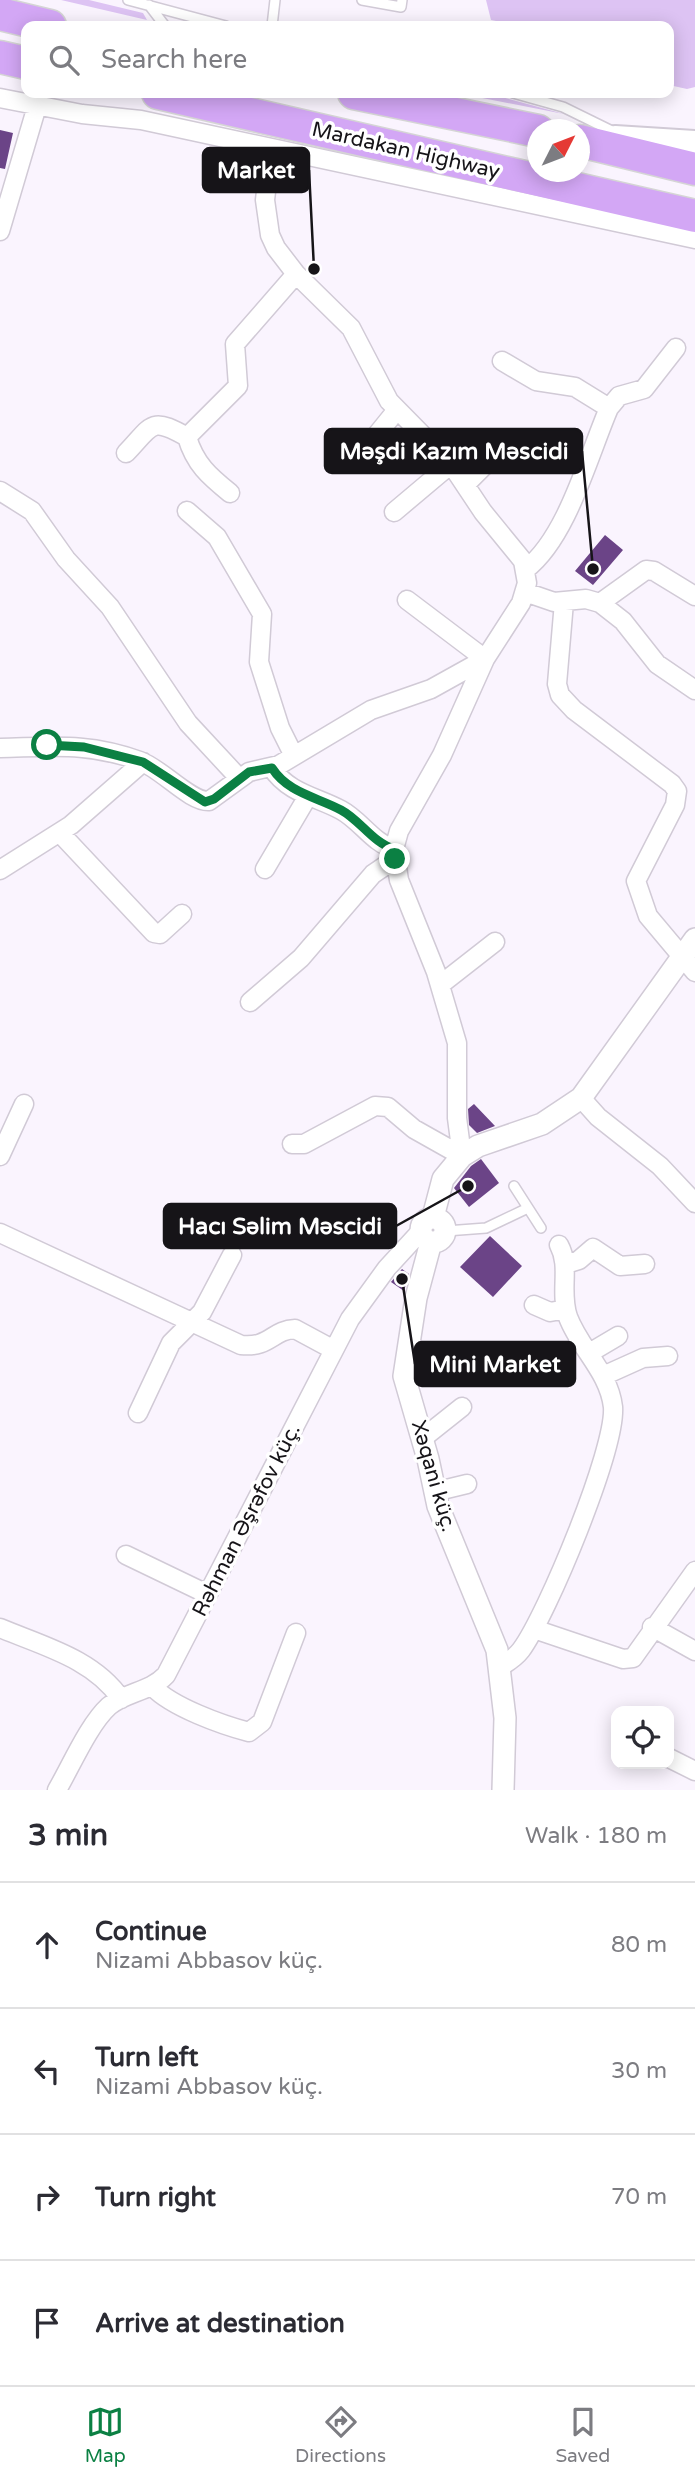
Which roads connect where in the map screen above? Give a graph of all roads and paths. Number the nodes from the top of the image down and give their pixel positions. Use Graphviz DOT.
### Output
graph roads {
  1 [pos="128,0"];
  2 [pos="275,0"];
  3 [pos="362,0"];
  4 [pos="402,0"];
  5 [pos="147,3"];
  6 [pos="0,15"];
  7 [pos="27,21"];
  8 [pos="160,21"];
  9 [pos="209,21"];
  10 [pos="273,21"];
  11 [pos="0,57"];
  12 [pos="21,62"];
  13 [pos="0,98"];
  14 [pos="180,98"];
  15 [pos="380,98"];
  16 [pos="531,98"];
  17 [pos="37,106"];
  18 [pos="498,121"];
  19 [pos="527,126"];
  20 [pos="527,128"];
  21 [pos="590,134"];
  22 [pos="689,137"];
  23 [pos="631,140"];
  24 [pos="590,144"];
  25 [pos="271,149"];
  26 [pos="695,164"];
  27 [pos="695,169"];
  28 [pos="695,216"];
  29 [pos="0,231"];
  30 [pos="695,239"];
  31 [pos="296,274"];
  32 [pos="676,348"];
  33 [pos="502,361"];
  34 [pos="609,408"];
  35 [pos="396,411"];
  36 [pos="187,437"];
  37 [pos="508,442"];
  38 [pos="126,453"];
  39 [pos="362,453"];
  40 [pos="452,464"];
  41 [pos="465,485"];
  42 [pos="0,491"];
  43 [pos="230,493"];
  44 [pos="187,511"];
  45 [pos="394,512"];
  46 [pos="526,569"];
  47 [pos="525,592"];
  48 [pos="695,596"];
  49 [pos="407,600"];
  50 [pos="564,602"];
  51 [pos="600,603"];
  52 [pos="485,659"];
  53 [pos="695,690"];
  54 [pos="0,748"];
  55 [pos="294,756"];
  56 [pos="143,762"];
  57 [pos="272,768"];
  58 [pos="239,778"];
  59 [pos="308,796"];
  60 [pos="60,833"];
  61 [pos="394,854"];
  62 [pos="265,869"];
  63 [pos="0,870"];
  64 [pos="182,914"];
  65 [pos="695,939"];
  66 [pos="495,942"];
  67 [pos="688,966"];
  68 [pos="440,985"];
  69 [pos="250,1002"];
  70 [pos="581,1098"];
  71 [pos="24,1104"];
  72 [pos="292,1144"];
  73 [pos="0,1156"];
  74 [pos="462,1156"];
  75 [pos="514,1186"];
  76 [pos="695,1203"];
  77 [pos="528,1208"];
  78 [pos="541,1228"];
  79 [pos="433,1230"];
  80 [pos="0,1233"];
  81 [pos="559,1245"];
  82 [pos="232,1255"];
  83 [pos="566,1264"];
  84 [pos="645,1264"];
  85 [pos="534,1305"];
  86 [pos="566,1309"];
  87 [pos="190,1323"];
  88 [pos="618,1336"];
  89 [pos="334,1350"];
  90 [pos="590,1352"];
  91 [pos="668,1356"];
  92 [pos="603,1376"];
  93 [pos="463,1407"];
  94 [pos="138,1413"];
  95 [pos="422,1438"];
  96 [pos="467,1485"];
  97 [pos="434,1492"];
  98 [pos="126,1555"];
  99 [pos="695,1571"];
  100 [pos="207,1594"];
  101 [pos="652,1627"];
  102 [pos="0,1629"];
  103 [pos="534,1629"];
  104 [pos="296,1633"];
  105 [pos="695,1651"];
  106 [pos="500,1667"];
  107 [pos="152,1687"];
  108 [pos="121,1699"];
  109 [pos="674,1760"];
  110 [pos="695,1771"];
  111 [pos="57,1790"];
  112 [pos="503,1790"];
  1 -- 5 [label="lane"];
  2 -- 10 [label="lane"];
  3 -- 4 [label="lane"];
  5 -- 8 [label="lane"];
  5 -- 9 [label="lane"];
  6 -- 7 [label="highway"];
  11 -- 12 [label="highway"];
  13 -- 17 [label="street"];
  14 -- 28 [label="highway, Mardakan Highway"];
  15 -- 18 [label="highway, Mardakan Highway"];
  16 -- 23 [label="lane"];
  17 -- 25 [label="street"];
  17 -- 29 [label="street"];
  18 -- 19 [label="main road"];
  18 -- 20 [label="highway, Mardakan Highway"];
  21 -- 23 [label="main road"];
  22 -- 23 [label="main road"];
  23 -- 26 [label="lane"];
  24 -- 27 [label="highway"];
  25 -- 30 [label="street"];
  25 -- 31 [label="street"];
  31 -- 35 [label="street"];
  31 -- 36 [label="street"];
  32 -- 34 [label="street"];
  33 -- 34 [label="street"];
  34 -- 46 [label="street"];
  35 -- 39 [label="street"];
  35 -- 40 [label="street"];
  36 -- 38 [label="street"];
  36 -- 43 [label="street"];
  37 -- 41 [label="street"];
  40 -- 41 [label="street"];
  40 -- 45 [label="street"];
  41 -- 46 [label="street"];
  42 -- 58 [label="street"];
  44 -- 55 [label="street"];
  46 -- 47 [label="street"];
  47 -- 50 [label="street"];
  47 -- 52 [label="street"];
  48 -- 51 [label="street"];
  49 -- 52 [label="street"];
  50 -- 51 [label="street"];
  50 -- 67 [label="street"];
  51 -- 53 [label="street"];
  52 -- 55 [label="street"];
  52 -- 61 [label="street"];
  54 -- 56 [label="street"];
  55 -- 57 [label="street"];
  56 -- 58 [label="street"];
  56 -- 60 [label="street"];
  57 -- 58 [label="street"];
  57 -- 59 [label="street"];
  59 -- 61 [label="street"];
  59 -- 62 [label="street"];
  60 -- 63 [label="street"];
  60 -- 64 [label="street"];
  61 -- 68 [label="street"];
  61 -- 69 [label="street"];
  65 -- 67 [label="street, Rəhman Əşrəfov küç."];
  66 -- 68 [label="street"];
  67 -- 70 [label="street, Rəhman Əşrəfov küç."];
  68 -- 74 [label="street"];
  70 -- 74 [label="street, Rəhman Əşrəfov küç."];
  70 -- 76 [label="street"];
  71 -- 73 [label="street"];
  72 -- 74 [label="street"];
  74 -- 79 [label="street, Rəhman Əşrəfov küç."];
  75 -- 77 [label="lane"];
  77 -- 78 [label="lane"];
  77 -- 79 [label="lane"];
  79 -- 89 [label="street, Rəhman Əşrəfov küç."];
  79 -- 95 [label="street, Xəqani küç."];
  80 -- 87 [label="street"];
  81 -- 83 [label="street"];
  82 -- 87 [label="street"];
  83 -- 84 [label="street"];
  83 -- 86 [label="street"];
  85 -- 86 [label="street"];
  86 -- 90 [label="street"];
  87 -- 89 [label="street"];
  87 -- 94 [label="street"];
  88 -- 90 [label="street"];
  89 -- 100 [label="street, Rəhman Əşrəfov küç."];
  90 -- 92 [label="street"];
  91 -- 92 [label="street"];
  92 -- 103 [label="street"];
  93 -- 95 [label="street"];
  95 -- 97 [label="street, Xəqani küç."];
  96 -- 97 [label="street"];
  97 -- 106 [label="street, Xəqani küç."];
  98 -- 100 [label="street"];
  99 -- 101 [label="street"];
  100 -- 107 [label="street, Rəhman Əşrəfov küç."];
  101 -- 103 [label="street"];
  101 -- 105 [label="street"];
  102 -- 108 [label="street"];
  103 -- 106 [label="street"];
  104 -- 107 [label="street"];
  106 -- 112 [label="street, Xəqani küç."];
  107 -- 108 [label="street, Rəhman Əşrəfov küç."];
  108 -- 111 [label="street, Rəhman Əşrəfov küç."];
  109 -- 110 [label="street"];
}
